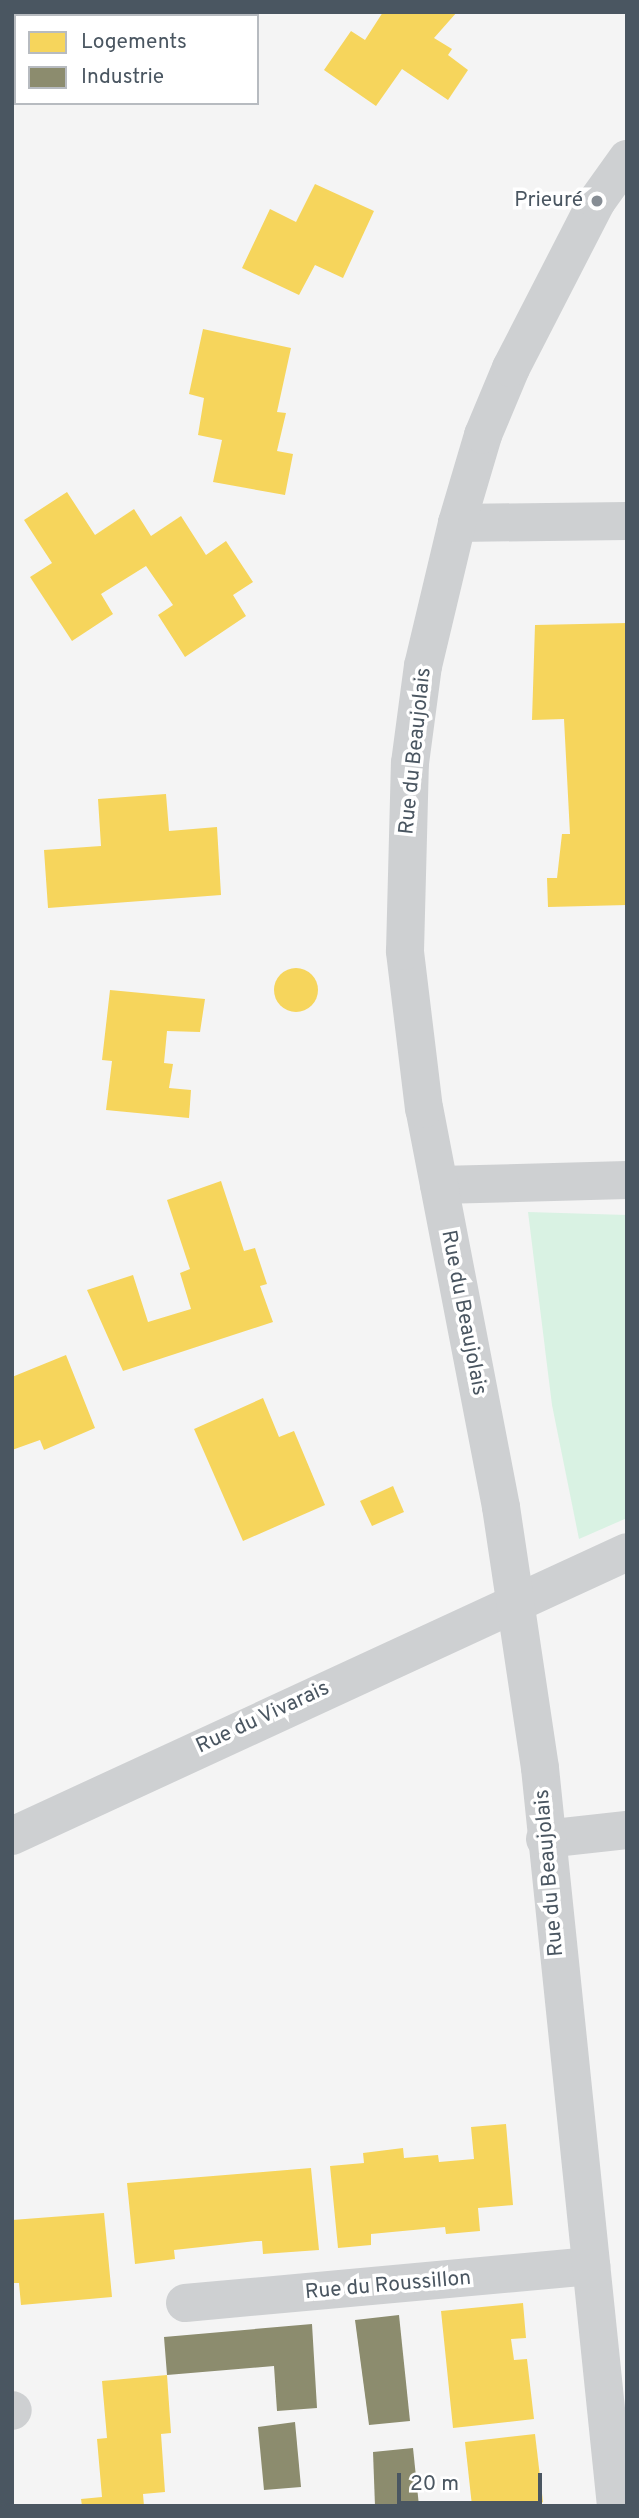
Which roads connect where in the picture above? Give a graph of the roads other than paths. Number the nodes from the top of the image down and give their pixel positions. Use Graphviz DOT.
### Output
graph roads {
  1 [pos="627,159"];
  2 [pos="627,521"];
  3 [pos="457,523"];
  4 [pos="627,1180"];
  5 [pos="439,1185"];
  6 [pos="627,1552"];
  7 [pos="515,1603"];
  8 [pos="627,1830"];
  9 [pos="12,1836"];
  10 [pos="545,1839"];
  11 [pos="591,2266"];
  12 [pos="185,2303"];
  13 [pos="613,2343"];
  14 [pos="616,2506"];
  1 -- 3 [label="street, Rue du Beaujolais"];
  2 -- 3 [label="street"];
  3 -- 5 [label="street, Rue du Beaujolais"];
  4 -- 5 [label="street"];
  5 -- 7 [label="street, Rue du Beaujolais"];
  6 -- 7 [label="street, Rue du Vivarais"];
  7 -- 9 [label="street, Rue du Vivarais"];
  7 -- 10 [label="street, Rue du Beaujolais"];
  8 -- 10 [label="street"];
  10 -- 11 [label="street, Rue du Beaujolais"];
  11 -- 12 [label="street, Rue du Roussillon"];
  11 -- 13 [label="street, Rue du Beaujolais"];
  13 -- 14 [label="street, Rue du Beaujolais"];
}
